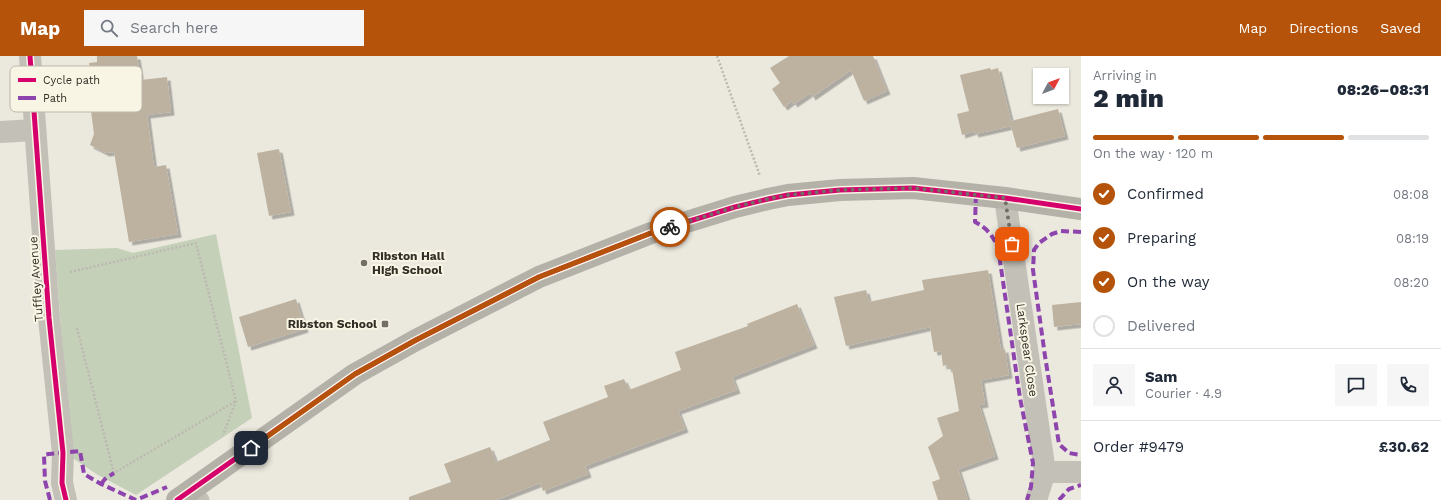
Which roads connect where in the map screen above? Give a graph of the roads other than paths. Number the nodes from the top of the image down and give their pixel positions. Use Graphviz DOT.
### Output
graph roads {
  1 [pos="30,56"];
  2 [pos="31,66"];
  3 [pos="34,112"];
  4 [pos="35,130"];
  5 [pos="0,132"];
  6 [pos="1005,198"];
  7 [pos="1081,209"];
  8 [pos="1044,472"];
  9 [pos="1081,472"];
  10 [pos="191,496"];
  11 [pos="66,500"];
  12 [pos="1036,500"];
  1 -- 2 [label="street, Tuffley Avenue"];
  3 -- 4 [label="street, Tuffley Avenue"];
  4 -- 5 [label="street"];
  4 -- 11 [label="street, Tuffley Avenue"];
  6 -- 7 [label="main road"];
  6 -- 8 [label="street, Larkspear Close"];
  6 -- 10 [label="main road"];
  8 -- 9 [label="street"];
  8 -- 12 [label="street, Larkspear Close"];
}
